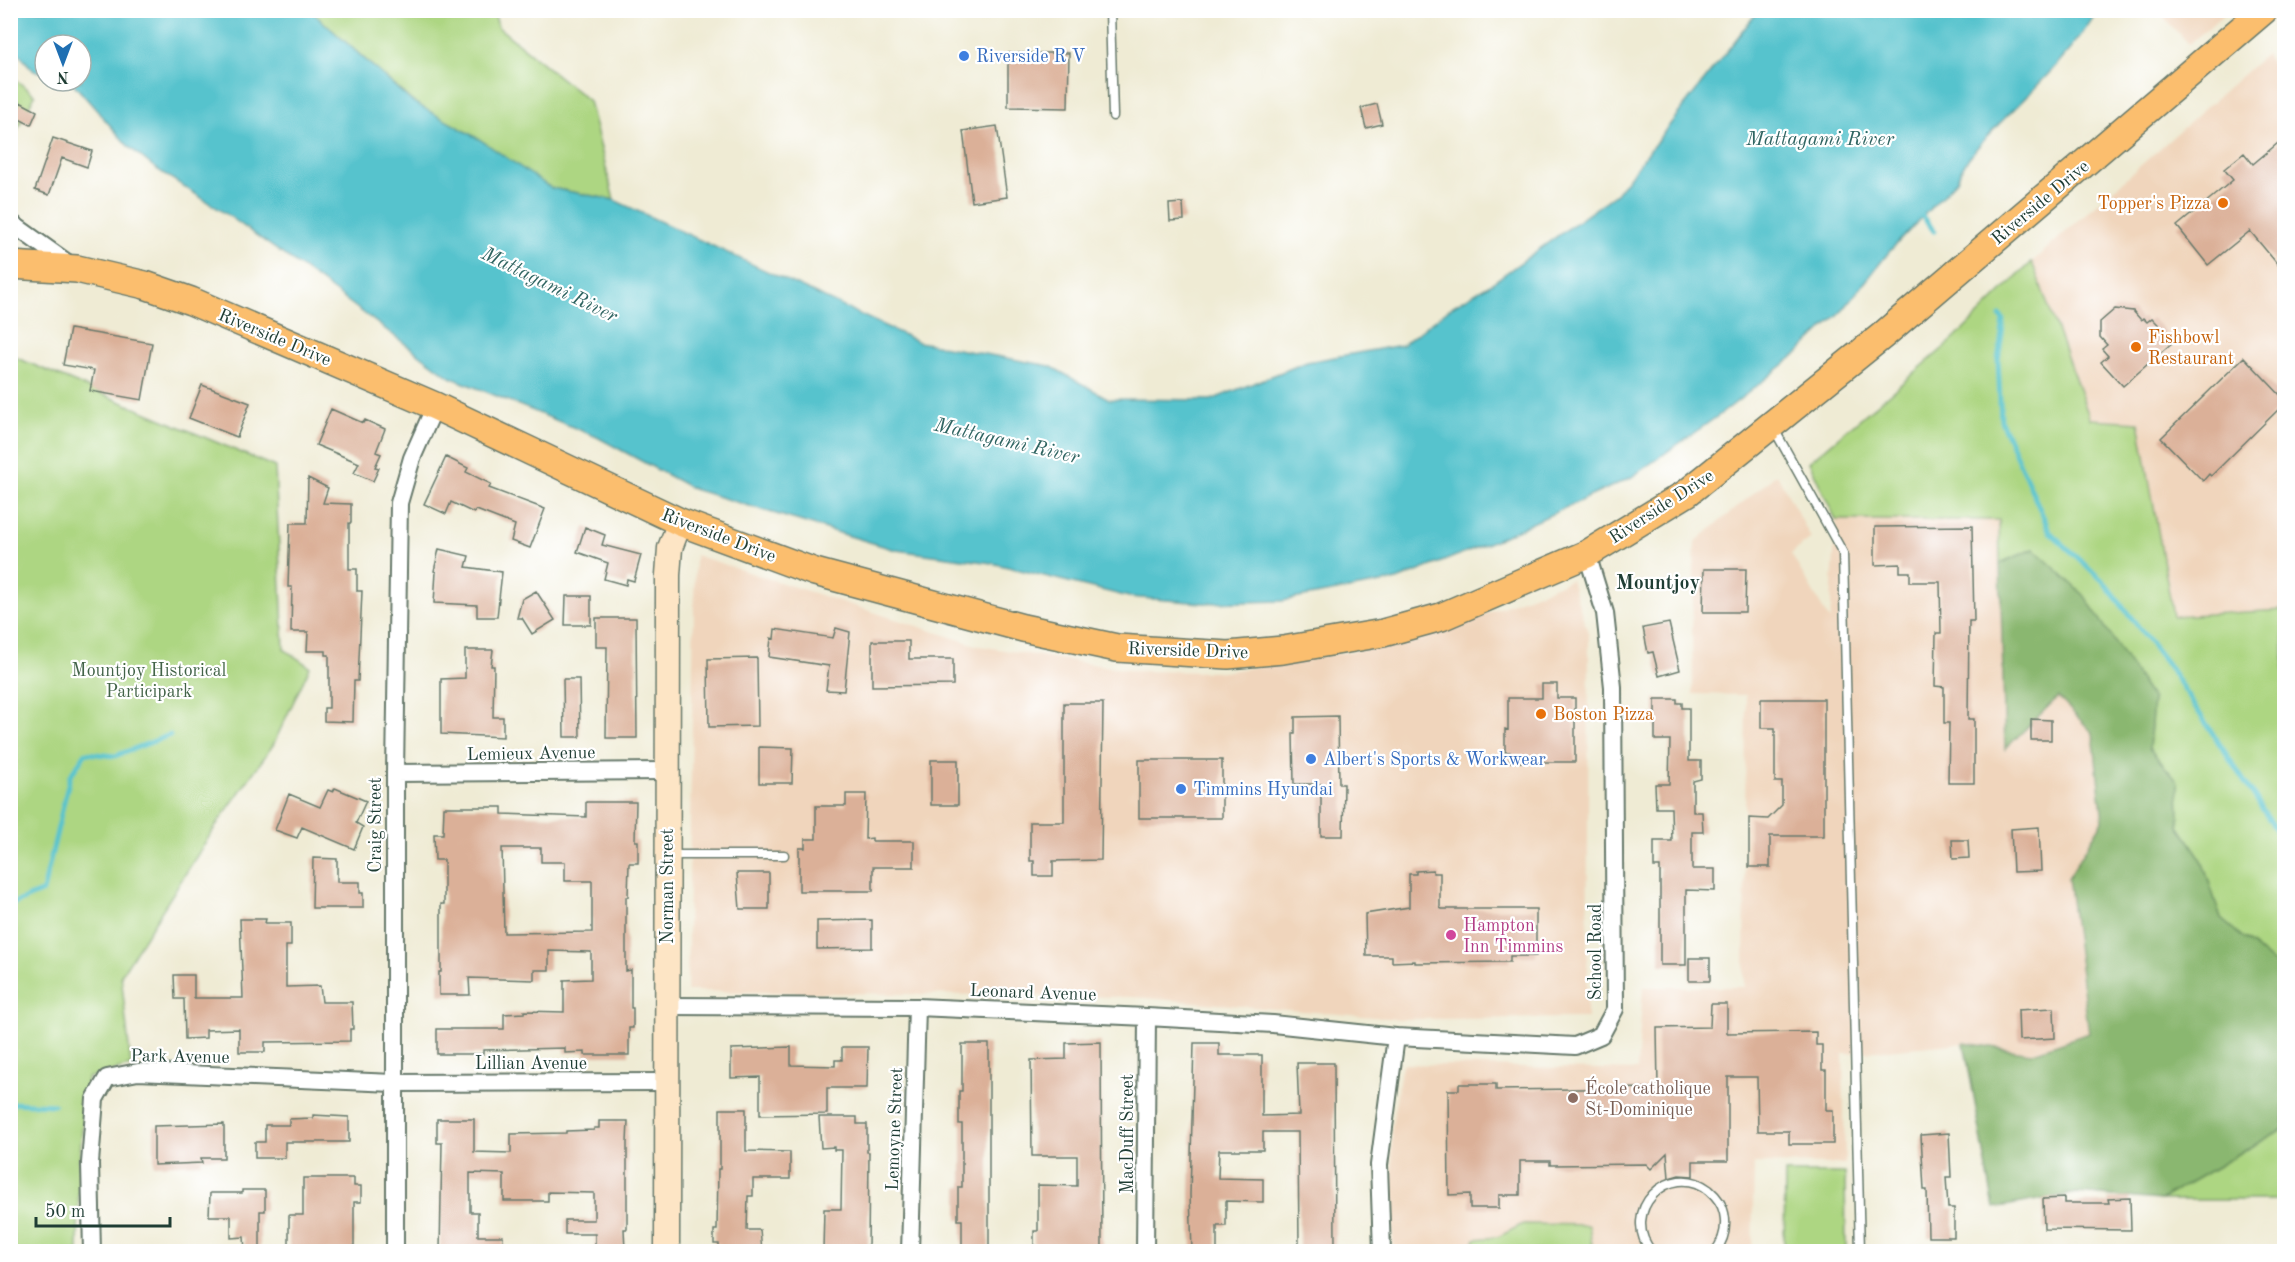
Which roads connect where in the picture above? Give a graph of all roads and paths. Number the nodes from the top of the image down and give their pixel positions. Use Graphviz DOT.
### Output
graph roads {
  1 [pos="1110,10"];
  2 [pos="2264,10"];
  3 [pos="1113,116"];
  4 [pos="12,222"];
  5 [pos="10,265"];
  6 [pos="77,269"];
  7 [pos="435,406"];
  8 [pos="1772,426"];
  9 [pos="680,522"];
  10 [pos="1587,554"];
  11 [pos="667,771"];
  12 [pos="395,773"];
  13 [pos="667,855"];
  14 [pos="784,855"];
  15 [pos="667,1006"];
  16 [pos="917,1007"];
  17 [pos="1147,1017"];
  18 [pos="1396,1037"];
  19 [pos="668,1082"];
  20 [pos="394,1083"];
  21 [pos="92,1251"];
  22 [pos="394,1251"];
  23 [pos="667,1251"];
  24 [pos="910,1251"];
  25 [pos="1145,1251"];
  26 [pos="1382,1251"];
  27 [pos="1652,1251"];
  28 [pos="1715,1251"];
  29 [pos="1860,1251"];
  1 -- 3 [label="lane"];
  2 -- 8 [label="main road, Riverside Drive"];
  4 -- 6 [label="street"];
  5 -- 6 [label="main road, Riverside Drive"];
  6 -- 7 [label="main road, Riverside Drive"];
  7 -- 9 [label="main road, Riverside Drive"];
  7 -- 12 [label="street, Craig Street"];
  8 -- 10 [label="main road, Riverside Drive"];
  8 -- 29 [label="lane"];
  9 -- 10 [label="main road, Riverside Drive"];
  9 -- 11 [label="street, Norman Street"];
  10 -- 18 [label="street, School Road"];
  11 -- 12 [label="street, Lemieux Avenue"];
  11 -- 13 [label="street, Norman Street"];
  12 -- 20 [label="street, Craig Street"];
  13 -- 14 [label="lane"];
  13 -- 15 [label="street, Norman Street"];
  15 -- 16 [label="street, Leonard Avenue"];
  15 -- 19 [label="street, Norman Street"];
  16 -- 17 [label="street, Leonard Avenue"];
  16 -- 24 [label="street, Lemoyne Street"];
  17 -- 18 [label="street, Leonard Avenue"];
  17 -- 25 [label="street, MacDuff Street"];
  18 -- 26 [label="street"];
  19 -- 20 [label="street, Lillian Avenue"];
  19 -- 23 [label="street, Norman Street"];
  20 -- 21 [label="street, Park Avenue"];
  20 -- 22 [label="street, Craig Street"];
  27 -- 28 [label="lane"];
}
